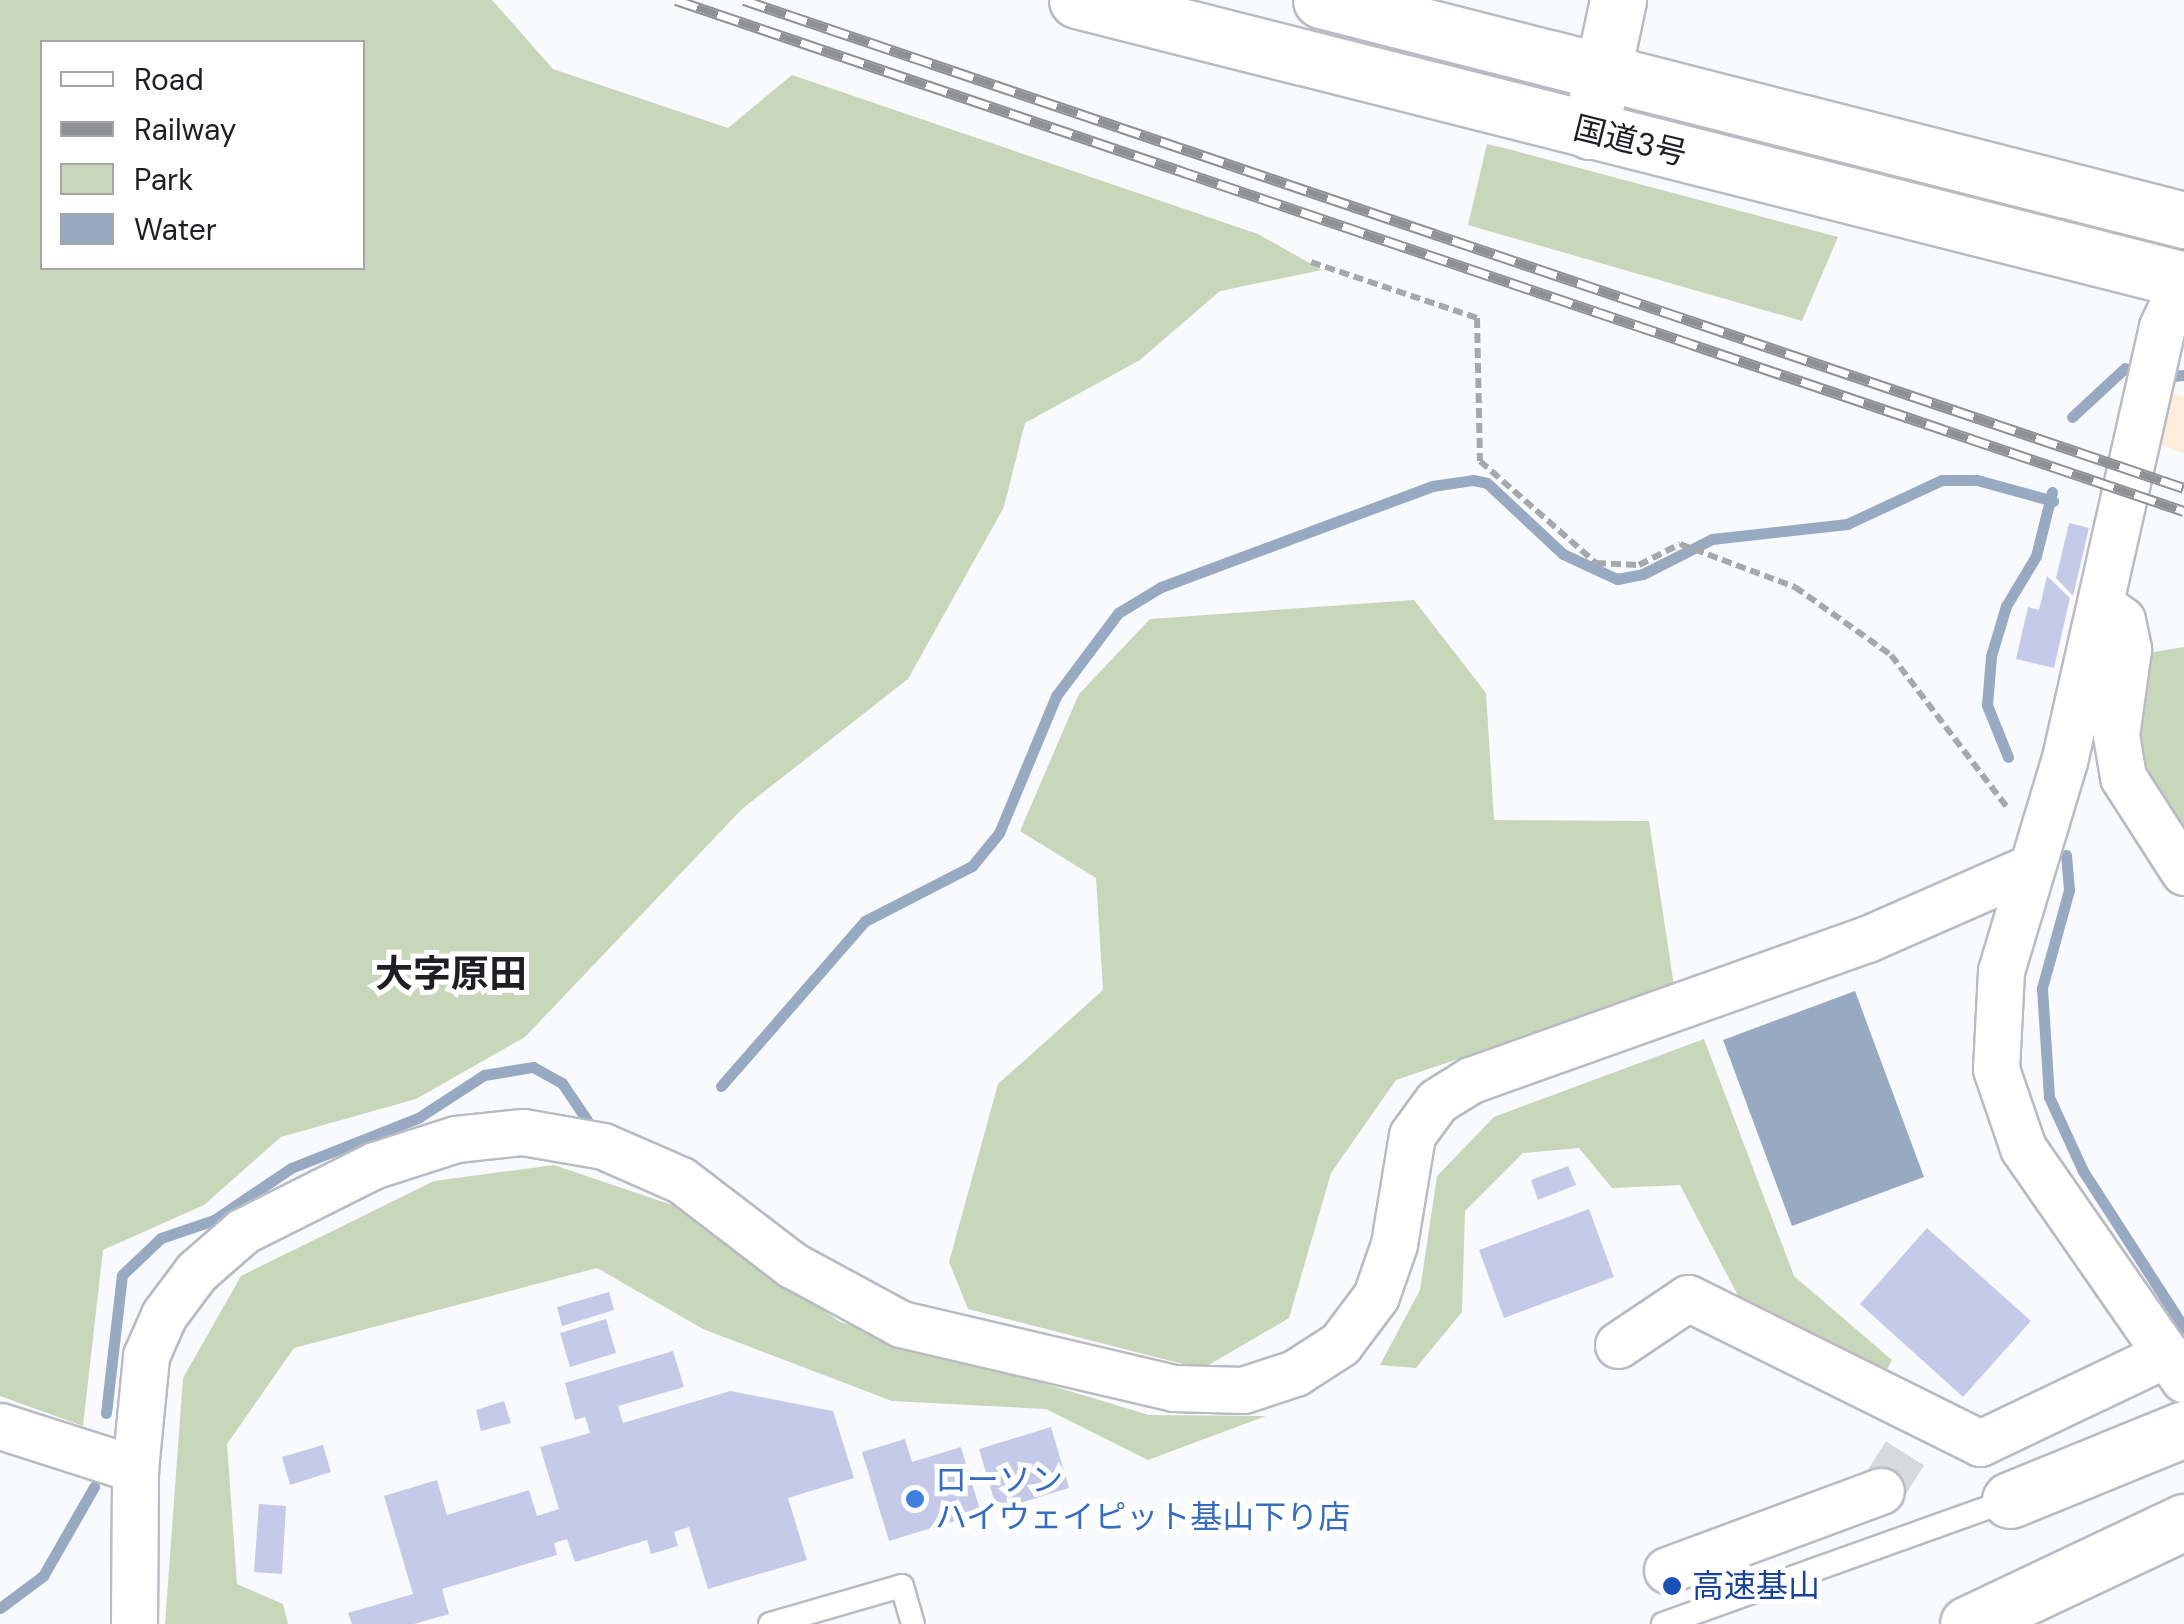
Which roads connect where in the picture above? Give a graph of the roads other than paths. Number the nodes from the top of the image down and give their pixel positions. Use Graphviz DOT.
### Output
graph roads {
  1 [pos="1077,0"];
  2 [pos="1321,0"];
  3 [pos="1618,0"];
  4 [pos="1600,71"];
  5 [pos="1590,131"];
  6 [pos="2184,220"];
  7 [pos="2184,280"];
  8 [pos="2100,604"];
  9 [pos="2030,868"];
  10 [pos="2184,872"];
  11 [pos="1618,1345"];
  12 [pos="2176,1367"];
  13 [pos="0,1426"];
  14 [pos="2184,1429"];
  15 [pos="134,1468"];
  16 [pos="1881,1491"];
  17 [pos="2010,1500"];
  18 [pos="2184,1522"];
  19 [pos="1668,1570"];
  20 [pos="134,1624"];
  21 [pos="770,1624"];
  22 [pos="913,1624"];
  23 [pos="1662,1624"];
  24 [pos="1968,1624"];
  1 -- 5 [label="main road, 国道3号"];
  2 -- 4 [label="main road, 国道3号"];
  3 -- 4 [label="main road"];
  4 -- 5 [label="main road"];
  4 -- 6 [label="main road, 国道3号"];
  5 -- 7 [label="main road, 国道3号"];
  7 -- 8 [label="street"];
  8 -- 9 [label="street"];
  8 -- 10 [label="street"];
  9 -- 12 [label="street"];
  9 -- 15 [label="street"];
  11 -- 12 [label="street"];
  13 -- 15 [label="street"];
  14 -- 17 [label="main road"];
  15 -- 20 [label="street"];
  16 -- 19 [label="street"];
  17 -- 23 [label="lane"];
  18 -- 24 [label="main road"];
  21 -- 22 [label="lane"];
}
